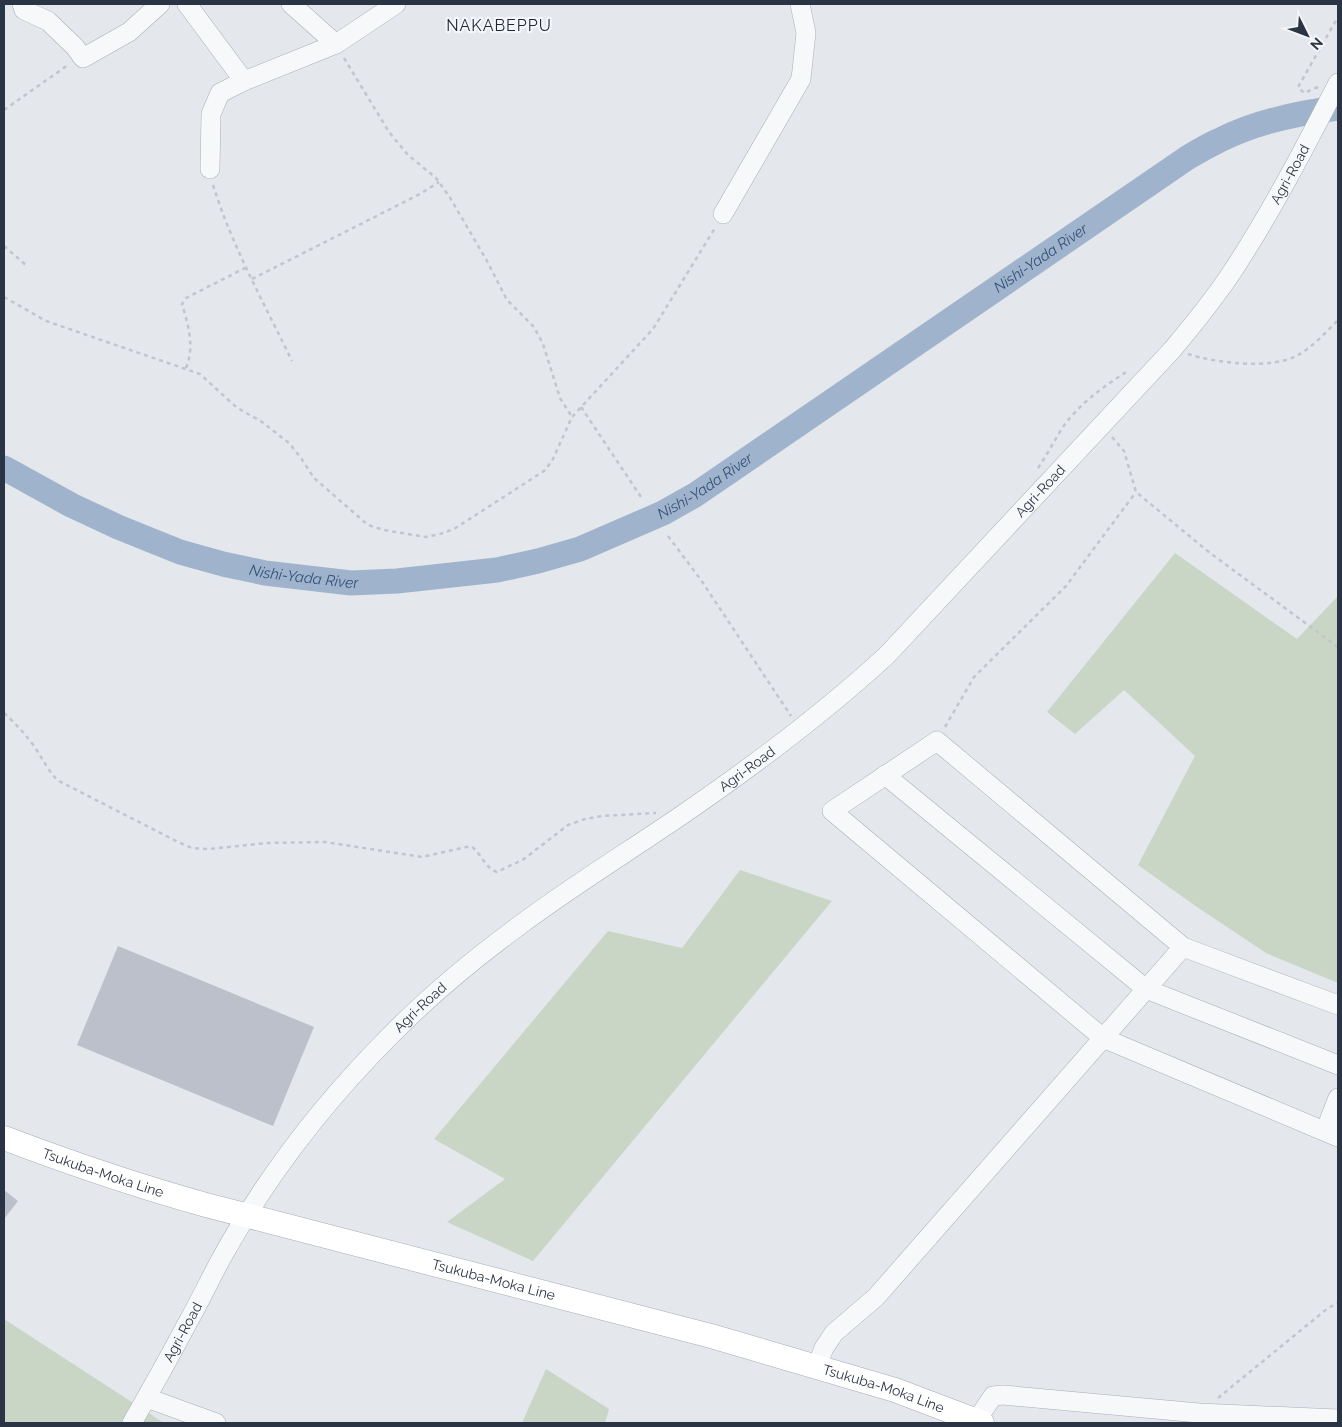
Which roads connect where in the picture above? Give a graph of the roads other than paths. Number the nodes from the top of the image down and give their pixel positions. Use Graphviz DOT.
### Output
graph roads {
  1 [pos="22,4"];
  2 [pos="186,4"];
  3 [pos="291,4"];
  4 [pos="396,4"];
  5 [pos="800,4"];
  6 [pos="155,5"];
  7 [pos="336,44"];
  8 [pos="244,81"];
  9 [pos="1331,87"];
  10 [pos="210,169"];
  11 [pos="724,214"];
  12 [pos="885,775"];
  13 [pos="1183,946"];
  14 [pos="1146,989"];
  15 [pos="1338,1005"];
  16 [pos="1103,1038"];
  17 [pos="1338,1065"];
  18 [pos="1338,1098"];
  19 [pos="1331,1134"];
  20 [pos="4,1138"];
  21 [pos="246,1216"];
  22 [pos="817,1366"];
  23 [pos="147,1398"];
  24 [pos="1199,1413"];
  25 [pos="1338,1419"];
  26 [pos="979,1422"];
  27 [pos="132,1423"];
  28 [pos="216,1423"];
  29 [pos="1178,1423"];
  1 -- 6 [label="street"];
  2 -- 8 [label="street"];
  3 -- 7 [label="street"];
  4 -- 7 [label="street"];
  5 -- 11 [label="street"];
  7 -- 8 [label="street"];
  8 -- 10 [label="street"];
  9 -- 21 [label="street, Agri-Road"];
  12 -- 13 [label="street"];
  12 -- 14 [label="street"];
  12 -- 16 [label="street"];
  13 -- 14 [label="street"];
  13 -- 15 [label="street"];
  14 -- 16 [label="street"];
  14 -- 17 [label="street"];
  16 -- 19 [label="street"];
  16 -- 22 [label="street"];
  18 -- 19 [label="street"];
  20 -- 21 [label="main road, Tsukuba-Moka Line"];
  21 -- 22 [label="main road, Tsukuba-Moka Line"];
  21 -- 23 [label="street, Agri-Road"];
  22 -- 26 [label="main road, Tsukuba-Moka Line"];
  23 -- 27 [label="street, Agri-Road"];
  23 -- 28 [label="street"];
  24 -- 25 [label="street"];
  24 -- 26 [label="street"];
  24 -- 29 [label="street"];
}
